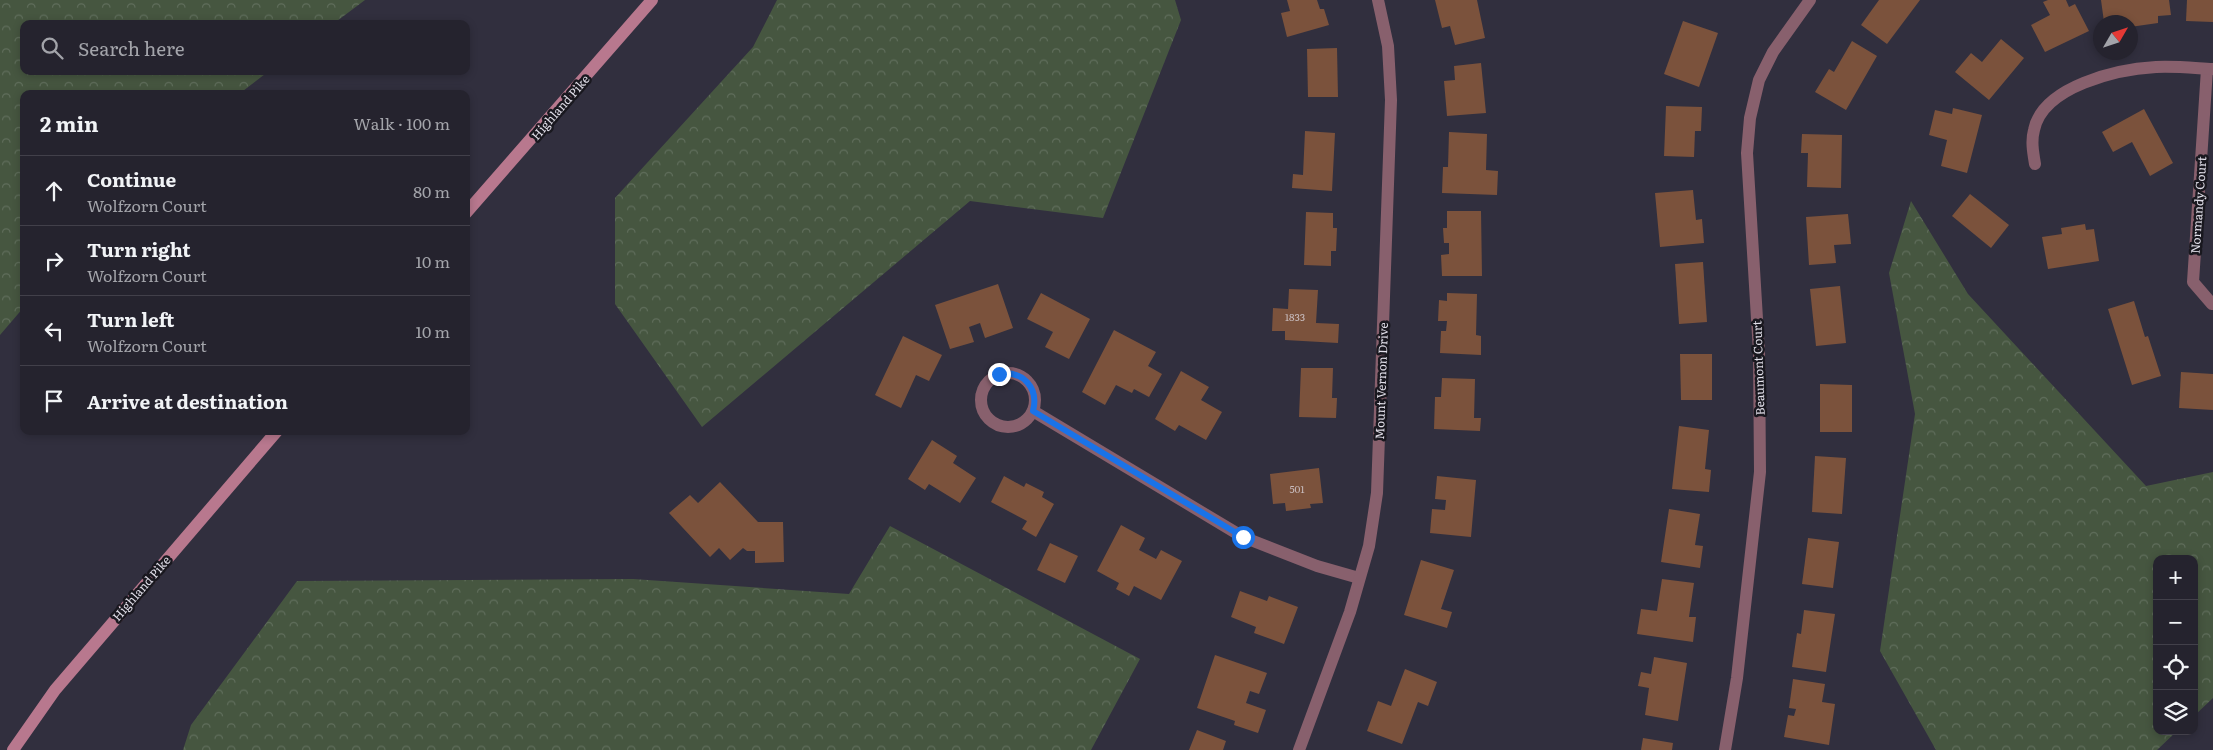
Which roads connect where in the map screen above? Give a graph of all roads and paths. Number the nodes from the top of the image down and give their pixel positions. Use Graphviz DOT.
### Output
graph roads {
  1 [pos="652,0"];
  2 [pos="1378,0"];
  3 [pos="1810,0"];
  4 [pos="2210,69"];
  5 [pos="2036,164"];
  6 [pos="470,207"];
  7 [pos="2212,304"];
  8 [pos="1033,411"];
  9 [pos="274,435"];
  10 [pos="1360,578"];
  11 [pos="13,750"];
  12 [pos="1299,750"];
  13 [pos="1725,750"];
  1 -- 6 [label="main road, Highland Pike"];
  2 -- 10 [label="street, Mount Vernon Drive"];
  3 -- 13 [label="street, Beaumont Court"];
  4 -- 5 [label="street"];
  4 -- 7 [label="street, Normandy Court"];
  8 -- 8 [label="street"];
  8 -- 10 [label="street"];
  9 -- 11 [label="main road, Highland Pike"];
  10 -- 12 [label="street, Mount Vernon Drive"];
}
